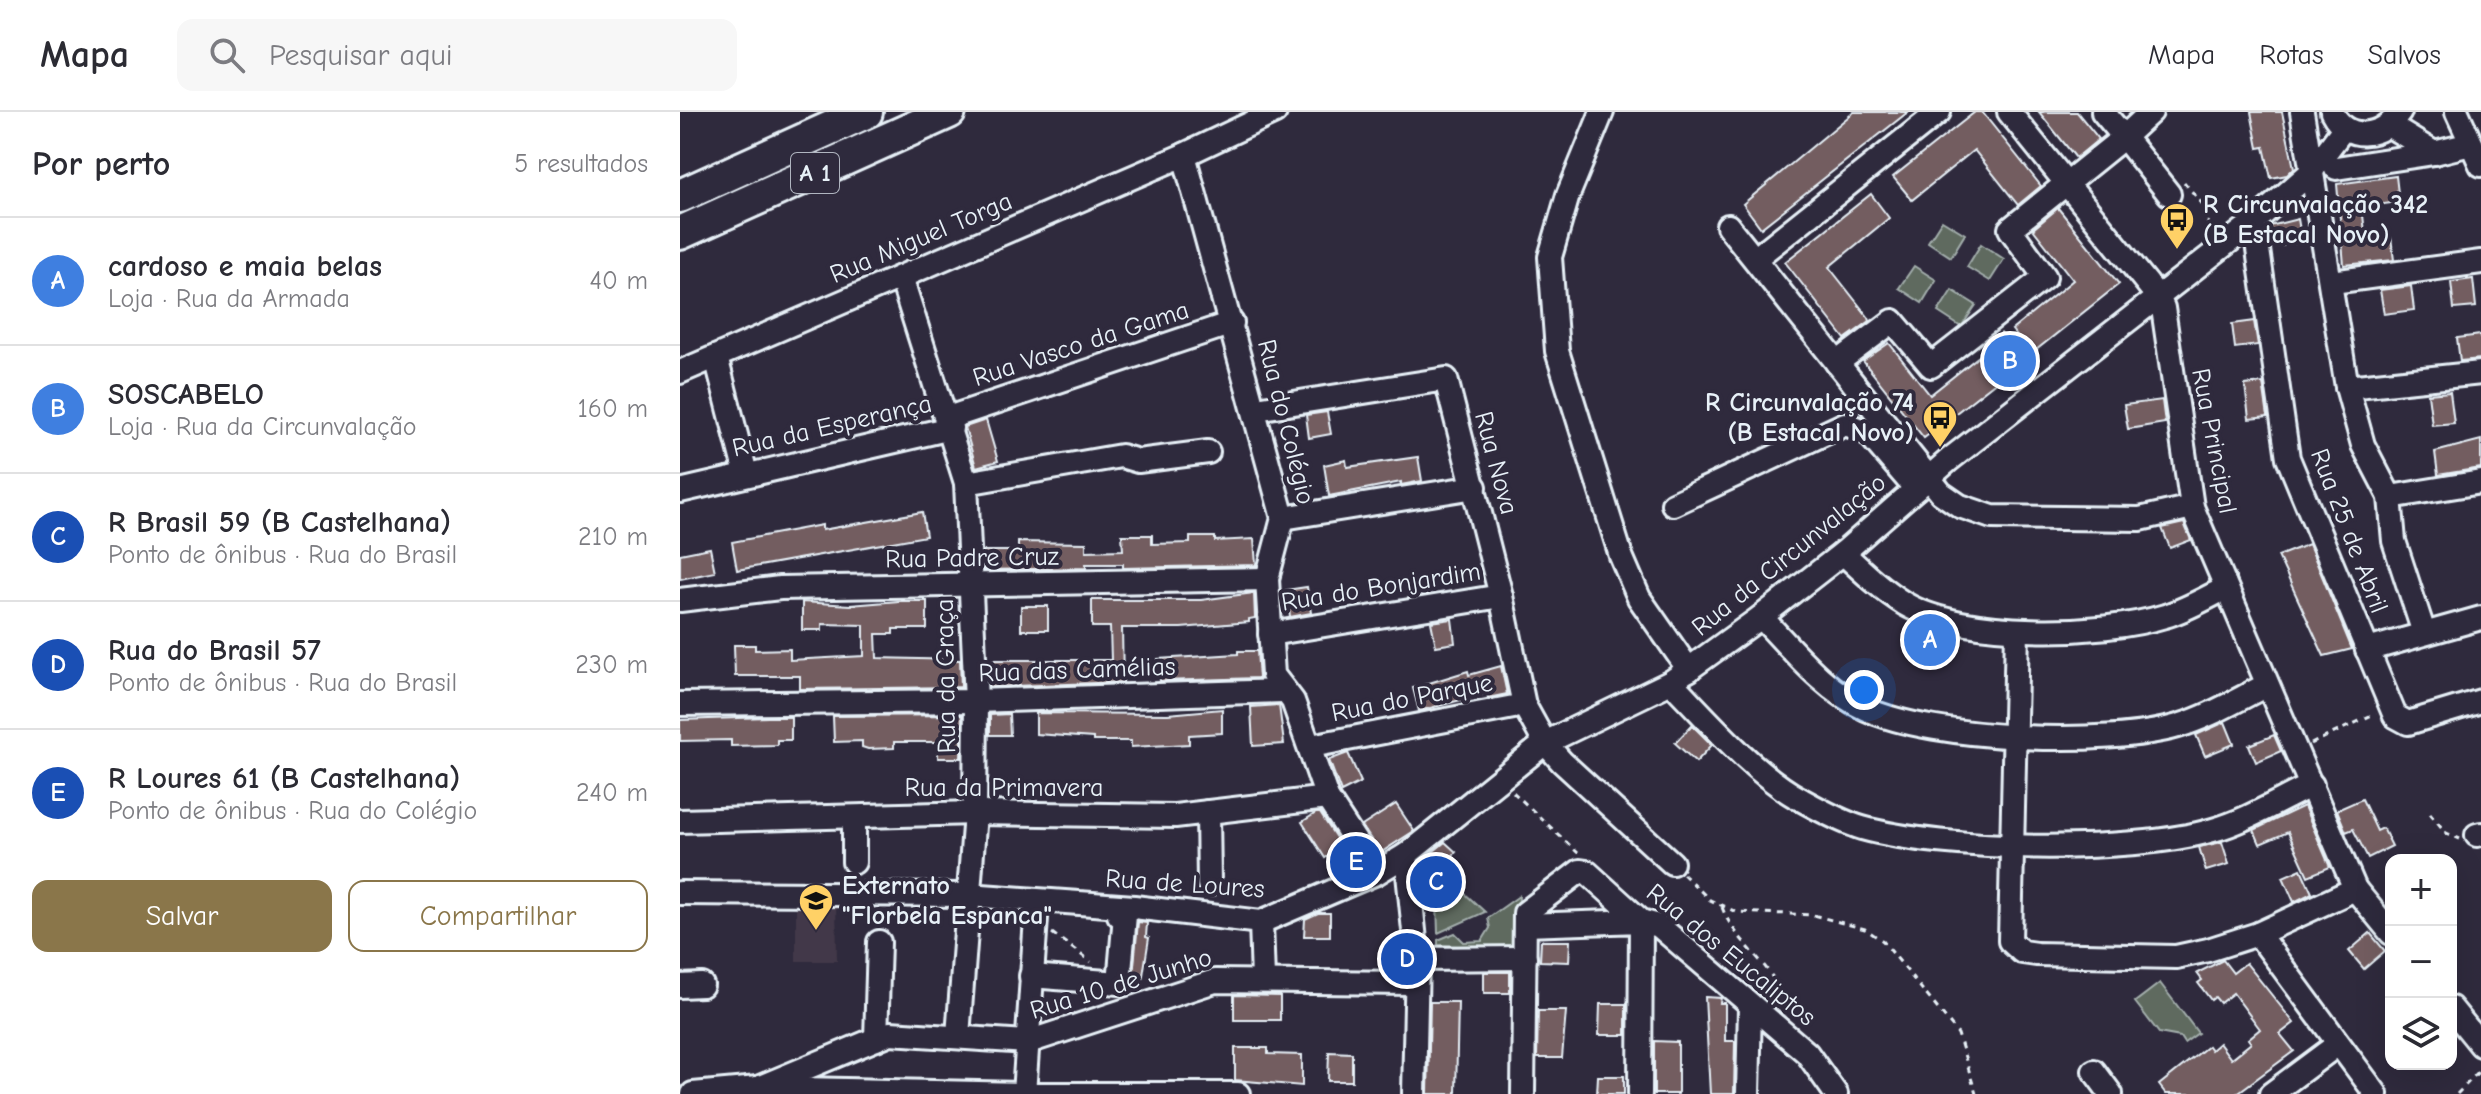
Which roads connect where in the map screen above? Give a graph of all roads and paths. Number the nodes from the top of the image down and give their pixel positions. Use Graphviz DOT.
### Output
graph roads {
  1 [pos="866,112"];
  2 [pos="949,112"];
  3 [pos="1275,112"];
  4 [pos="1602,112"];
  5 [pos="1939,112"];
  6 [pos="2009,112"];
  7 [pos="2103,112"];
  8 [pos="2151,112"];
  9 [pos="2302,112"];
  10 [pos="2457,112"];
  11 [pos="2395,119"];
  12 [pos="2338,120"];
  13 [pos="2124,137"];
  14 [pos="2471,144"];
  15 [pos="2434,153"];
  16 [pos="1184,155"];
  17 [pos="2481,165"];
  18 [pos="2336,168"];
  19 [pos="2311,172"];
  20 [pos="2066,183"];
  21 [pos="2169,194"];
  22 [pos="680,196"];
  23 [pos="2254,222"];
  24 [pos="1728,226"];
  25 [pos="680,233"];
  26 [pos="1756,258"];
  27 [pos="2205,261"];
  28 [pos="2481,262"];
  29 [pos="901,277"];
  30 [pos="2332,282"];
  31 [pos="2158,297"];
  32 [pos="1990,321"];
  33 [pos="1232,323"];
  34 [pos="716,357"];
  35 [pos="1837,363"];
  36 [pos="680,372"];
  37 [pos="2481,373"];
  38 [pos="2347,387"];
  39 [pos="2043,388"];
  40 [pos="1256,409"];
  41 [pos="949,423"];
  42 [pos="1208,452"];
  43 [pos="746,474"];
  44 [pos="2481,482"];
  45 [pos="966,483"];
  46 [pos="1922,484"];
  47 [pos="1475,487"];
  48 [pos="680,491"];
  49 [pos="2390,497"];
  50 [pos="1673,504"];
  51 [pos="2192,507"];
  52 [pos="1283,518"];
  53 [pos="1843,553"];
  54 [pos="1267,579"];
  55 [pos="973,587"];
  56 [pos="2226,588"];
  57 [pos="1501,596"];
  58 [pos="680,600"];
  59 [pos="1761,617"];
  60 [pos="2481,618"];
  61 [pos="2017,630"];
  62 [pos="2424,633"];
  63 [pos="1270,634"];
  64 [pos="2367,650"];
  65 [pos="1680,676"];
  66 [pos="2267,685"];
  67 [pos="1283,691"];
  68 [pos="976,701"];
  69 [pos="2481,701"];
  70 [pos="680,704"];
  71 [pos="1524,705"];
  72 [pos="1625,706"];
  73 [pos="2391,706"];
  74 [pos="2014,736"];
  75 [pos="1545,743"];
  76 [pos="1311,746"];
  77 [pos="2297,751"];
  78 [pos="1499,779"];
  79 [pos="2312,785"];
  80 [pos="1327,798"];
  81 [pos="1208,812"];
  82 [pos="975,813"];
  83 [pos="2430,813"];
  84 [pos="854,818"];
  85 [pos="680,821"];
  86 [pos="2479,834"];
  87 [pos="2015,844"];
  88 [pos="1406,855"];
  89 [pos="854,862"];
  90 [pos="1672,863"];
  91 [pos="1584,872"];
  92 [pos="1376,873"];
  93 [pos="1209,884"];
  94 [pos="2355,889"];
  95 [pos="680,893"];
  96 [pos="968,895"];
  97 [pos="1721,905"];
  98 [pos="1119,907"];
  99 [pos="1037,912"];
  100 [pos="1641,921"];
  101 [pos="1261,922"];
  102 [pos="1525,925"];
  103 [pos="2385,926"];
  104 [pos="2258,934"];
  105 [pos="879,942"];
  106 [pos="1525,958"];
  107 [pos="1417,959"];
  108 [pos="1031,976"];
  109 [pos="1263,980"];
  110 [pos="1119,983"];
  111 [pos="1415,983"];
  112 [pos="1752,1007"];
  113 [pos="2457,1015"];
  114 [pos="958,1036"];
  115 [pos="876,1039"];
  116 [pos="1028,1042"];
  117 [pos="2338,1044"];
  118 [pos="2481,1045"];
  119 [pos="2481,1069"];
  120 [pos="2094,1071"];
  121 [pos="758,1088"];
  122 [pos="871,1092"];
  123 [pos="1189,1093"];
  124 [pos="693,1094"];
  125 [pos="984,1094"];
  126 [pos="1025,1094"];
  127 [pos="1238,1094"];
  128 [pos="1414,1094"];
  129 [pos="1523,1094"];
  130 [pos="1640,1094"];
  131 [pos="1748,1094"];
  132 [pos="1836,1094"];
  133 [pos="1976,1094"];
  134 [pos="2111,1094"];
  135 [pos="2271,1094"];
  136 [pos="2376,1094"];
  137 [pos="2457,1094"];
  1 -- 22 [label="highway, A 1"];
  2 -- 25 [label="highway, A 1"];
  3 -- 16 [label="street, Rua Miguel Torga"];
  4 -- 65 [label="street"];
  5 -- 26 [label="street"];
  6 -- 20 [label="street, Rua Principal"];
  7 -- 13 [label="street"];
  8 -- 13 [label="street"];
  9 -- 19 [label="street"];
  10 -- 14 [label="street"];
  11 -- 12 [label="street"];
  11 -- 15 [label="street"];
  12 -- 19 [label="street, Rua da Circunvalação"];
  13 -- 20 [label="street"];
  13 -- 21 [label="street"];
  14 -- 15 [label="street"];
  14 -- 17 [label="street"];
  15 -- 18 [label="street"];
  16 -- 29 [label="street, Rua Miguel Torga"];
  16 -- 33 [label="street, Rua do Colégio"];
  19 -- 23 [label="street, Rua da Circunvalação"];
  19 -- 30 [label="street"];
  20 -- 31 [label="street, Rua Principal"];
  20 -- 32 [label="street"];
  21 -- 27 [label="path"];
  23 -- 27 [label="street, Rua da Circunvalação"];
  23 -- 64 [label="street, Rua 25 de Abril"];
  24 -- 26 [label="street"];
  26 -- 35 [label="street"];
  27 -- 31 [label="street, Rua da Circunvalação"];
  28 -- 30 [label="street"];
  29 -- 34 [label="street, Rua Miguel Torga"];
  29 -- 41 [label="street, Rua da Graça"];
  30 -- 38 [label="street"];
  31 -- 39 [label="street, Rua da Circunvalação"];
  31 -- 51 [label="street, Rua Principal"];
  32 -- 35 [label="street"];
  32 -- 39 [label="path"];
  33 -- 40 [label="street, Rua do Colégio"];
  33 -- 41 [label="street, Rua Vasco da Gama"];
  34 -- 36 [label="street, Rua Miguel Torga"];
  34 -- 43 [label="street"];
  35 -- 46 [label="street"];
  37 -- 38 [label="street"];
  38 -- 49 [label="street"];
  39 -- 46 [label="street, Rua da Circunvalação"];
  40 -- 47 [label="street, Rua Nova"];
  40 -- 52 [label="street, Rua do Colégio"];
  41 -- 43 [label="street, Rua da Esperança"];
  41 -- 45 [label="street, Rua da Graça"];
  42 -- 45 [label="street"];
  43 -- 48 [label="street, Rua da Esperança"];
  44 -- 49 [label="street"];
  45 -- 55 [label="street, Rua da Graça"];
  46 -- 50 [label="street"];
  46 -- 51 [label="street"];
  46 -- 53 [label="street, Rua da Circunvalação"];
  47 -- 52 [label="street"];
  47 -- 57 [label="street, Rua Nova"];
  49 -- 62 [label="street"];
  51 -- 56 [label="street, Rua Principal"];
  52 -- 54 [label="street, Rua do Colégio"];
  53 -- 59 [label="street, Rua da Circunvalação"];
  53 -- 61 [label="street"];
  54 -- 55 [label="street, Rua Padre Cruz"];
  54 -- 63 [label="street, Rua do Colégio"];
  55 -- 58 [label="street, Rua Padre Cruz"];
  55 -- 68 [label="street, Rua da Graça"];
  56 -- 61 [label="street"];
  56 -- 66 [label="street, Rua Principal"];
  57 -- 63 [label="street, Rua do Bonjardim"];
  57 -- 71 [label="street, Rua Nova"];
  59 -- 65 [label="street, Rua da Circunvalação"];
  59 -- 74 [label="street"];
  60 -- 62 [label="street"];
  61 -- 74 [label="street"];
  62 -- 64 [label="street"];
  63 -- 67 [label="street, Rua do Colégio"];
  64 -- 73 [label="street, Rua 25 de Abril"];
  65 -- 72 [label="street, Rua da Circunvalação"];
  65 -- 87 [label="street"];
  66 -- 74 [label="street"];
  66 -- 77 [label="street, Rua Principal"];
  67 -- 68 [label="street, Rua das Camélias"];
  67 -- 76 [label="street, Rua do Colégio"];
  68 -- 70 [label="street, Rua das Camélias"];
  68 -- 82 [label="street, Rua da Graça"];
  69 -- 73 [label="street"];
  71 -- 75 [label="street, Rua Nova"];
  71 -- 76 [label="street, Rua do Parque"];
  72 -- 75 [label="street, Rua de Loures"];
  73 -- 77 [label="path"];
  74 -- 87 [label="street"];
  75 -- 78 [label="street, Rua de Loures"];
  75 -- 90 [label="street, Rua Nova"];
  76 -- 80 [label="street, Rua do Colégio"];
  77 -- 79 [label="street, Rua Principal"];
  78 -- 88 [label="street, Rua de Loures"];
  78 -- 91 [label="path"];
  79 -- 87 [label="street"];
  79 -- 94 [label="street, Rua Principal"];
  80 -- 81 [label="street, Rua da Primavera"];
  80 -- 92 [label="street, Rua do Colégio"];
  81 -- 82 [label="street, Rua da Primavera"];
  81 -- 93 [label="street"];
  82 -- 84 [label="street, Rua da Primavera"];
  82 -- 96 [label="street, Rua da Graça"];
  83 -- 86 [label="path"];
  84 -- 85 [label="street, Rua da Primavera"];
  84 -- 89 [label="street"];
  87 -- 104 [label="street"];
  88 -- 92 [label="street, Rua de Loures"];
  88 -- 107 [label="street"];
  90 -- 97 [label="path"];
  91 -- 100 [label="street, Rua dos Eucaliptos"];
  91 -- 102 [label="street"];
  92 -- 101 [label="street, Rua de Loures"];
  94 -- 103 [label="street, Rua Principal"];
  94 -- 104 [label="street"];
  95 -- 96 [label="street, Rua de Loures"];
  96 -- 99 [label="street, Rua de Loures"];
  96 -- 114 [label="street, Rua da Graça"];
  97 -- 112 [label="path"];
  97 -- 133 [label="path"];
  98 -- 99 [label="street, Rua de Loures"];
  98 -- 101 [label="street, Rua de Loures"];
  98 -- 110 [label="street"];
  99 -- 108 [label="street"];
  99 -- 110 [label="path"];
  100 -- 102 [label="street"];
  100 -- 112 [label="street, Rua dos Eucaliptos"];
  100 -- 130 [label="street"];
  101 -- 109 [label="street"];
  102 -- 106 [label="street"];
  104 -- 117 [label="street"];
  105 -- 115 [label="street"];
  106 -- 107 [label="street"];
  106 -- 129 [label="street"];
  107 -- 111 [label="street"];
  108 -- 110 [label="street"];
  108 -- 116 [label="street"];
  109 -- 111 [label="street, Rua 10 de Junho"];
  109 -- 116 [label="street, Rua 10 de Junho"];
  111 -- 128 [label="street"];
  112 -- 131 [label="street"];
  112 -- 132 [label="street, Rua dos Eucaliptos"];
  113 -- 118 [label="street"];
  114 -- 115 [label="street, Rua 10 de Junho"];
  114 -- 116 [label="street, Rua 10 de Junho"];
  115 -- 121 [label="street, Rua 10 de Junho"];
  116 -- 126 [label="street"];
  117 -- 135 [label="street"];
  117 -- 136 [label="street"];
  119 -- 137 [label="path"];
  120 -- 134 [label="street"];
  121 -- 122 [label="street"];
  121 -- 124 [label="street"];
  122 -- 125 [label="street"];
  123 -- 126 [label="street"];
  123 -- 127 [label="street"];
  125 -- 126 [label="street"];
}
